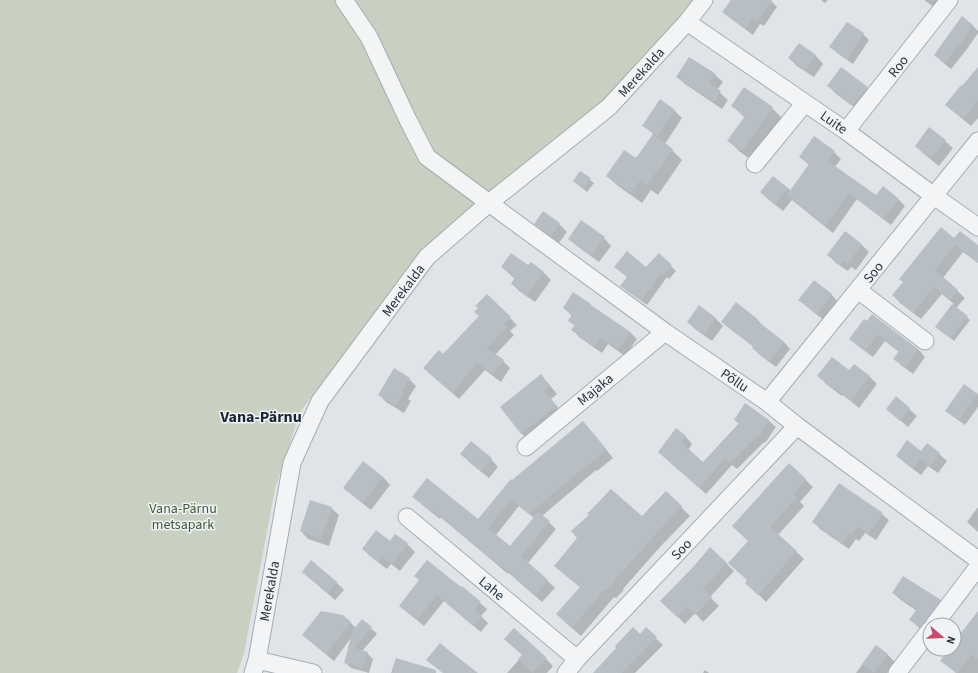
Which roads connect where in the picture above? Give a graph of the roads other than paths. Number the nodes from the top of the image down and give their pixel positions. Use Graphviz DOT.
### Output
graph roads {
  1 [pos="344,0"];
  2 [pos="704,0"];
  3 [pos="949,0"];
  4 [pos="687,22"];
  5 [pos="806,102"];
  6 [pos="846,131"];
  7 [pos="978,142"];
  8 [pos="755,164"];
  9 [pos="934,196"];
  10 [pos="489,203"];
  11 [pos="978,227"];
  12 [pos="858,290"];
  13 [pos="665,332"];
  14 [pos="925,341"];
  15 [pos="768,402"];
  16 [pos="797,426"];
  17 [pos="526,446"];
  18 [pos="407,517"];
  19 [pos="978,560"];
  20 [pos="978,567"];
  21 [pos="940,617"];
  22 [pos="922,640"];
  23 [pos="577,659"];
  24 [pos="255,666"];
  25 [pos="313,673"];
  26 [pos="566,673"];
  27 [pos="897,673"];
  1 -- 10 [label="street, Põllu"];
  2 -- 4 [label="street, Merekalda"];
  3 -- 6 [label="street, Roo"];
  4 -- 5 [label="street, Luite"];
  4 -- 10 [label="street, Merekalda"];
  5 -- 6 [label="street, Luite"];
  5 -- 8 [label="street"];
  6 -- 9 [label="street, Luite"];
  7 -- 9 [label="street, Soo"];
  9 -- 11 [label="street, Luite"];
  9 -- 12 [label="street, Soo"];
  10 -- 13 [label="street, Põllu"];
  10 -- 24 [label="street, Merekalda"];
  12 -- 14 [label="street"];
  12 -- 15 [label="street, Soo"];
  13 -- 15 [label="street, Põllu"];
  13 -- 17 [label="street, Majaka"];
  15 -- 16 [label="street, Põllu"];
  16 -- 19 [label="street, Põllu"];
  16 -- 23 [label="street, Soo"];
  18 -- 23 [label="street, Lahe"];
  20 -- 21 [label="street"];
  22 -- 27 [label="street"];
  23 -- 26 [label="street, Soo"];
  24 -- 25 [label="street"];
}
